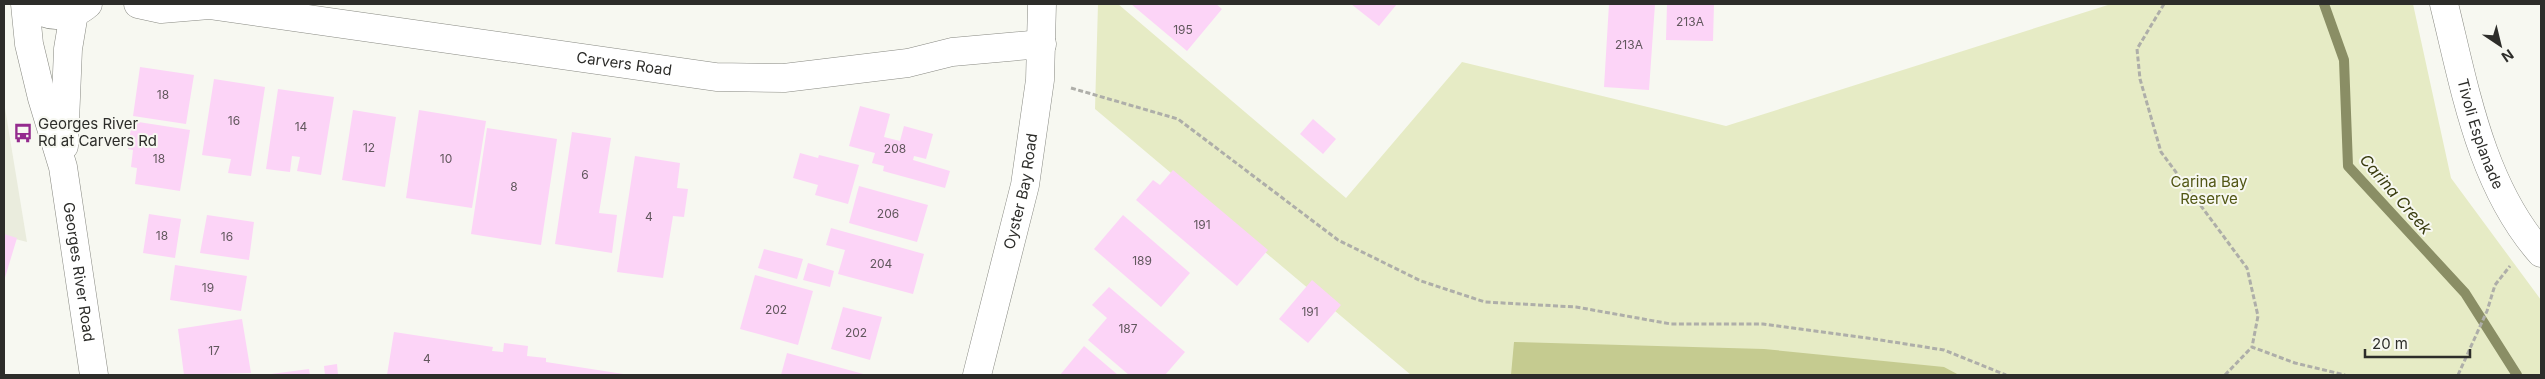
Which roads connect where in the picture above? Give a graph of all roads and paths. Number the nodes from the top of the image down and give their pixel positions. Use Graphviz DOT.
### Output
graph roads {
  1 [pos="26,4"];
  2 [pos="138,4"];
  3 [pos="208,4"];
  4 [pos="1042,4"];
  5 [pos="2164,4"];
  6 [pos="2444,4"];
  7 [pos="88,7"];
  8 [pos="1042,44"];
  9 [pos="1040,80"];
  10 [pos="63,167"];
  11 [pos="2541,253"];
  12 [pos="2495,284"];
  13 [pos="2252,347"];
  14 [pos="94,375"];
  15 [pos="977,375"];
  16 [pos="2006,375"];
  17 [pos="2225,375"];
  18 [pos="2345,375"];
  19 [pos="2458,375"];
  1 -- 7 [label="street"];
  1 -- 10 [label="street, Georges River Road"];
  2 -- 3 [label="street, Carvers Road"];
  3 -- 8 [label="street, Carvers Road"];
  4 -- 8 [label="street, Oyster Bay Road"];
  5 -- 13 [label="path"];
  6 -- 11 [label="street, Tivoli Esplanade"];
  7 -- 10 [label="street, Georges River Road"];
  8 -- 9 [label="street, Oyster Bay Road"];
  9 -- 15 [label="street, Oyster Bay Road"];
  9 -- 16 [label="path"];
  10 -- 14 [label="street, Georges River Road"];
  12 -- 19 [label="path"];
  13 -- 17 [label="path"];
  13 -- 18 [label="path"];
}
